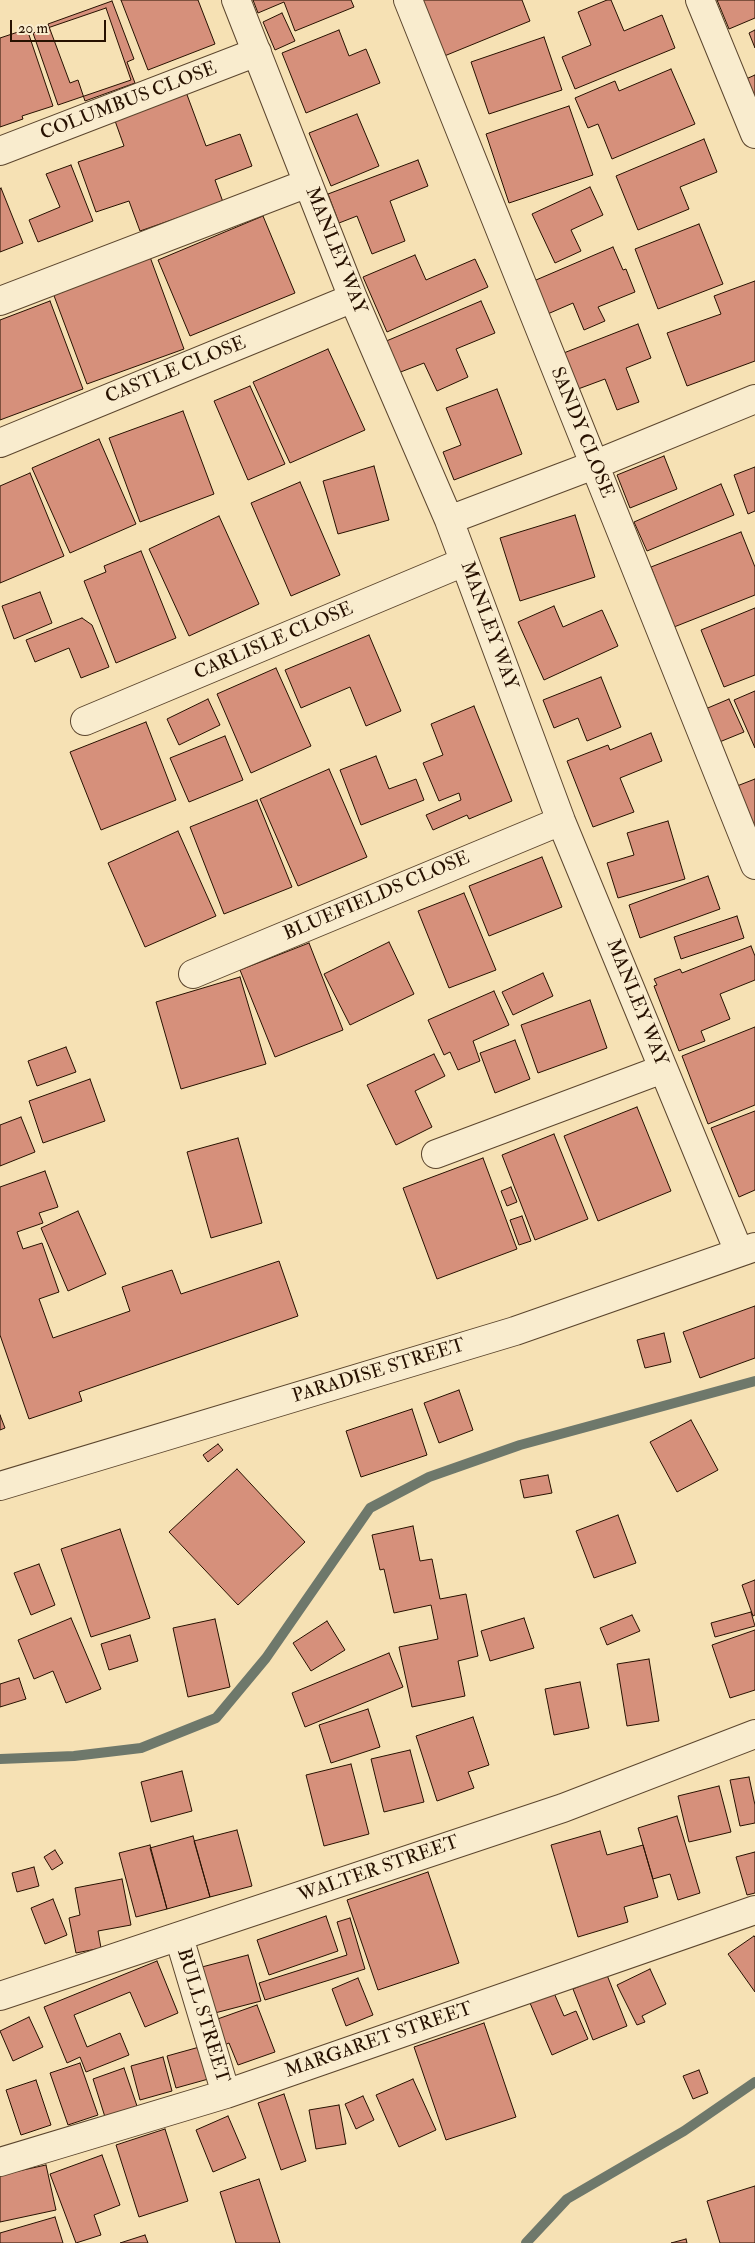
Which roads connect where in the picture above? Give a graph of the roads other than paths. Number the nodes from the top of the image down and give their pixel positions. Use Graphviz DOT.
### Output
graph roads {
  1 [pos="236,0"];
  2 [pos="408,0"];
  3 [pos="700,0"];
  4 [pos="257,52"];
  5 [pos="755,134"];
  6 [pos="0,152"];
  7 [pos="308,183"];
  8 [pos="353,298"];
  9 [pos="0,301"];
  10 [pos="755,399"];
  11 [pos="0,443"];
  12 [pos="594,465"];
  13 [pos="449,520"];
  14 [pos="464,562"];
  15 [pos="85,721"];
  16 [pos="561,821"];
  17 [pos="755,865"];
  18 [pos="193,974"];
  19 [pos="663,1068"];
  20 [pos="436,1154"];
  21 [pos="747,1250"];
  22 [pos="0,1486"];
  23 [pos="755,1734"];
  24 [pos="755,1910"];
  25 [pos="179,1937"];
  26 [pos="0,1996"];
  27 [pos="226,2094"];
  28 [pos="0,2162"];
  1 -- 4 [label="street, MANLEY WAY"];
  2 -- 12 [label="street, SANDY CLOSE"];
  3 -- 5 [label="street"];
  4 -- 6 [label="street, COLUMBUS CLOSE"];
  4 -- 7 [label="street, MANLEY WAY"];
  7 -- 8 [label="street, MANLEY WAY"];
  7 -- 9 [label="street"];
  8 -- 11 [label="street, CASTLE CLOSE"];
  8 -- 13 [label="street, MANLEY WAY"];
  10 -- 12 [label="street"];
  12 -- 13 [label="street"];
  12 -- 17 [label="street, SANDY CLOSE"];
  13 -- 14 [label="street, MANLEY WAY"];
  14 -- 15 [label="street, CARLISLE CLOSE"];
  14 -- 16 [label="street, MANLEY WAY"];
  16 -- 18 [label="street, BLUEFIELDS CLOSE"];
  16 -- 19 [label="street, MANLEY WAY"];
  19 -- 20 [label="street"];
  19 -- 21 [label="street, MANLEY WAY"];
  21 -- 22 [label="street, PARADISE STREET"];
  23 -- 25 [label="street, WALTER STREET"];
  24 -- 27 [label="street, MARGARET STREET"];
  25 -- 26 [label="street, WALTER STREET"];
  25 -- 27 [label="street, BULL STREET"];
  27 -- 28 [label="street, MARGARET STREET"];
}
